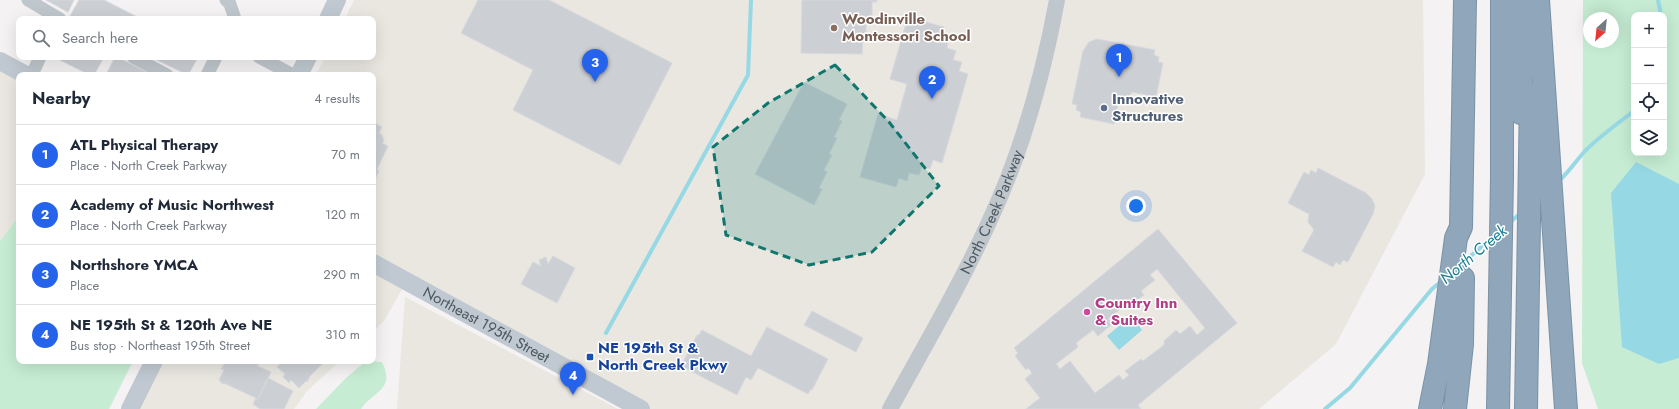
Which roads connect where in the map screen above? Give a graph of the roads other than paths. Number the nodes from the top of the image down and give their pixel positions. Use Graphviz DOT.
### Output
graph roads {
  1 [pos="28,0"];
  2 [pos="226,0"];
  3 [pos="337,0"];
  4 [pos="1057,0"];
  5 [pos="1464,0"];
  6 [pos="1492,0"];
  7 [pos="1502,0"];
  8 [pos="1521,0"];
  9 [pos="1532,0"];
  10 [pos="1538,0"];
  11 [pos="54,16"];
  12 [pos="234,16"];
  13 [pos="329,16"];
  14 [pos="138,60"];
  15 [pos="214,60"];
  16 [pos="265,60"];
  17 [pos="306,60"];
  18 [pos="0,61"];
  19 [pos="34,67"];
  20 [pos="161,72"];
  21 [pos="208,72"];
  22 [pos="287,72"];
  23 [pos="300,72"];
  24 [pos="1525,175"];
  25 [pos="1495,204"];
  26 [pos="1460,232"];
  27 [pos="1524,242"];
  28 [pos="376,266"];
  29 [pos="1494,268"];
  30 [pos="152,364"];
  31 [pos="130,409"];
  32 [pos="641,409"];
  33 [pos="890,409"];
  34 [pos="1430,409"];
  35 [pos="1456,409"];
  36 [pos="1488,409"];
  37 [pos="1498,409"];
  38 [pos="1518,409"];
  39 [pos="1526,409"];
  40 [pos="1566,409"];
  1 -- 11 [label="street"];
  2 -- 12 [label="street"];
  3 -- 13 [label="main road"];
  4 -- 33 [label="street, North Creek Parkway"];
  5 -- 26 [label="highway"];
  6 -- 25 [label="highway"];
  7 -- 25 [label="highway"];
  8 -- 24 [label="highway"];
  9 -- 24 [label="highway"];
  10 -- 40 [label="highway"];
  14 -- 20 [label="street"];
  15 -- 21 [label="street"];
  16 -- 22 [label="street"];
  17 -- 23 [label="main road"];
  18 -- 19 [label="main road"];
  24 -- 27 [label="highway"];
  25 -- 29 [label="highway"];
  26 -- 34 [label="highway"];
  26 -- 35 [label="highway"];
  27 -- 38 [label="highway"];
  27 -- 39 [label="highway"];
  28 -- 32 [label="main road, Northeast 195th Street"];
  29 -- 36 [label="highway"];
  29 -- 37 [label="highway"];
  30 -- 31 [label="main road"];
}
